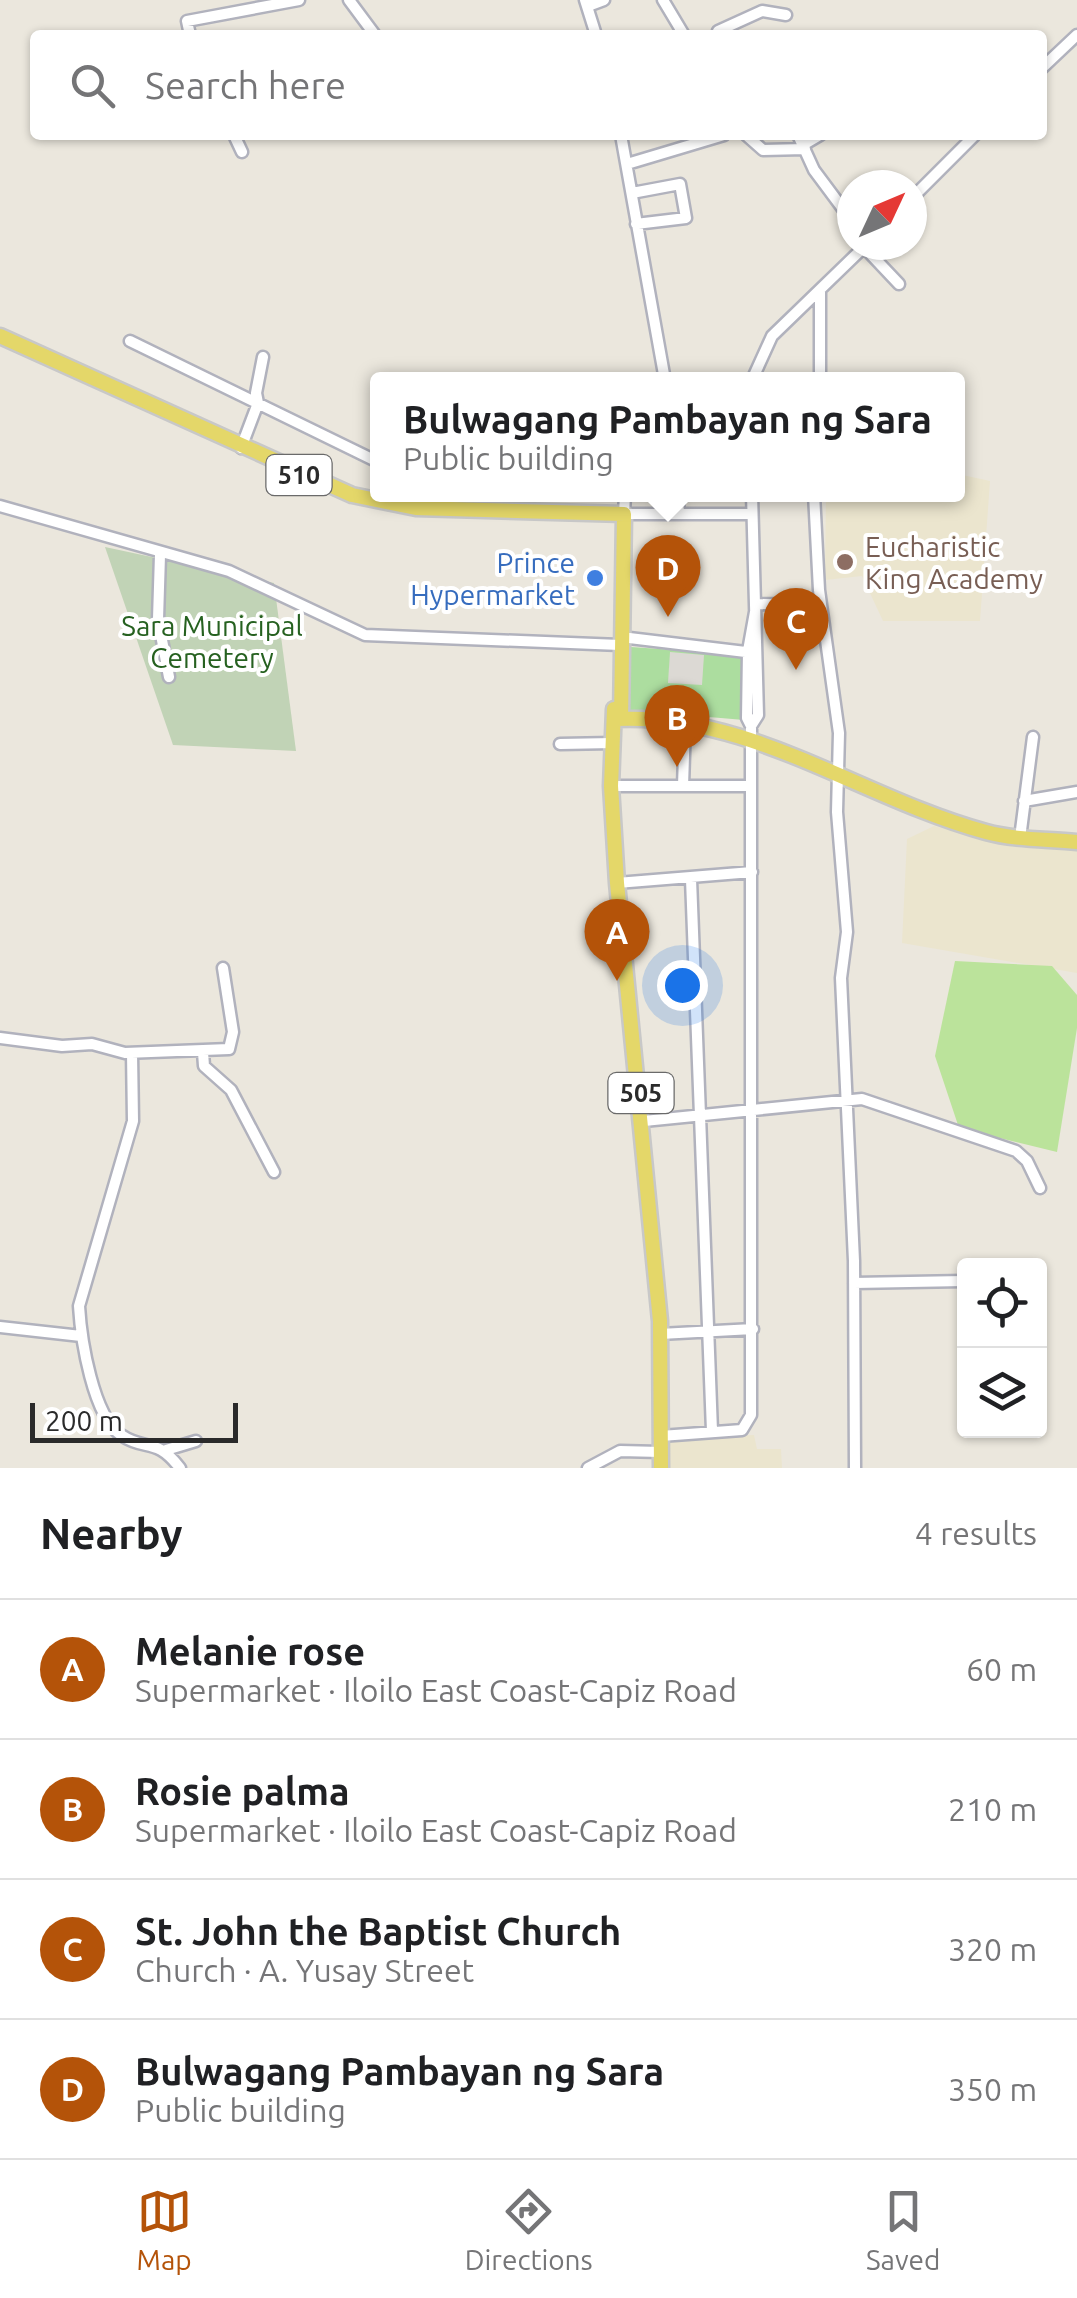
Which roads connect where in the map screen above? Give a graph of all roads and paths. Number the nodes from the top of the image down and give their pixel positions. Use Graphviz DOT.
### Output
graph roads {
  1 [pos="299,0"];
  2 [pos="349,0"];
  3 [pos="604,0"];
  4 [pos="664,0"];
  5 [pos="586,3"];
  6 [pos="786,15"];
  7 [pos="189,30"];
  8 [pos="371,30"];
  9 [pos="594,30"];
  10 [pos="681,30"];
  11 [pos="725,30"];
  12 [pos="1077,35"];
  13 [pos="1047,63"];
  14 [pos="236,140"];
  15 [pos="622,140"];
  16 [pos="707,140"];
  17 [pos="752,140"];
  18 [pos="970,140"];
  19 [pos="802,143"];
  20 [pos="242,152"];
  21 [pos="627,164"];
  22 [pos="927,183"];
  23 [pos="632,193"];
  24 [pos="837,200"];
  25 [pos="636,224"];
  26 [pos="851,260"];
  27 [pos="878,260"];
  28 [pos="899,284"];
  29 [pos="820,291"];
  30 [pos="0,336"];
  31 [pos="130,341"];
  32 [pos="263,357"];
  33 [pos="664,372"];
  34 [pos="755,372"];
  35 [pos="820,372"];
  36 [pos="258,403"];
  37 [pos="240,448"];
  38 [pos="370,458"];
  39 [pos="370,494"];
  40 [pos="399,502"];
  41 [pos="625,502"];
  42 [pos="678,502"];
  43 [pos="752,502"];
  44 [pos="815,502"];
  45 [pos="0,506"];
  46 [pos="679,512"];
  47 [pos="624,514"];
  48 [pos="752,514"];
  49 [pos="160,554"];
  50 [pos="822,606"];
  51 [pos="755,608"];
  52 [pos="620,641"];
  53 [pos="752,652"];
  54 [pos="169,677"];
  55 [pos="618,719"];
  56 [pos="685,726"];
  57 [pos="751,733"];
  58 [pos="1033,737"];
  59 [pos="612,743"];
  60 [pos="560,744"];
  61 [pos="838,774"];
  62 [pos="611,786"];
  63 [pos="683,786"];
  64 [pos="750,786"];
  65 [pos="1077,792"];
  66 [pos="1024,801"];
  67 [pos="1020,838"];
  68 [pos="1077,842"];
  69 [pos="752,872"];
  70 [pos="691,879"];
  71 [pos="617,883"];
  72 [pos="223,968"];
  73 [pos="0,1038"];
  74 [pos="203,1052"];
  75 [pos="132,1054"];
  76 [pos="846,1098"];
  77 [pos="752,1107"];
  78 [pos="702,1112"];
  79 [pos="644,1121"];
  80 [pos="274,1172"];
  81 [pos="1040,1188"];
  82 [pos="957,1281"];
  83 [pos="854,1283"];
  84 [pos="0,1327"];
  85 [pos="753,1330"];
  86 [pos="710,1331"];
  87 [pos="660,1334"];
  88 [pos="81,1336"];
  89 [pos="712,1431"];
  90 [pos="196,1441"];
  91 [pos="661,1444"];
  92 [pos="166,1450"];
  93 [pos="180,1468"];
  94 [pos="588,1468"];
  95 [pos="661,1468"];
  96 [pos="855,1468"];
  1 -- 7 [label="street"];
  2 -- 8 [label="street"];
  3 -- 5 [label="street"];
  4 -- 10 [label="street"];
  5 -- 9 [label="street"];
  6 -- 11 [label="street"];
  12 -- 13 [label="street"];
  14 -- 20 [label="street"];
  15 -- 21 [label="street"];
  16 -- 21 [label="street"];
  17 -- 19 [label="street"];
  18 -- 22 [label="street"];
  19 -- 24 [label="street"];
  21 -- 23 [label="street"];
  23 -- 25 [label="street"];
  23 -- 25 [label="street"];
  25 -- 33 [label="street"];
  26 -- 29 [label="street"];
  27 -- 28 [label="street"];
  29 -- 34 [label="street"];
  29 -- 35 [label="street"];
  30 -- 37 [label="main road, 510"];
  31 -- 36 [label="street"];
  32 -- 36 [label="street"];
  36 -- 37 [label="street"];
  36 -- 38 [label="street"];
  37 -- 39 [label="main road, 510"];
  40 -- 47 [label="main road, 510"];
  41 -- 47 [label="street"];
  42 -- 46 [label="street"];
  43 -- 48 [label="street"];
  44 -- 50 [label="street"];
  45 -- 49 [label="street"];
  46 -- 47 [label="street"];
  46 -- 48 [label="street"];
  47 -- 52 [label="main road"];
  48 -- 51 [label="street"];
  49 -- 52 [label="street"];
  49 -- 54 [label="street"];
  50 -- 51 [label="street"];
  50 -- 61 [label="street"];
  51 -- 53 [label="street"];
  52 -- 53 [label="street"];
  52 -- 55 [label="main road"];
  53 -- 57 [label="street"];
  55 -- 56 [label="main road"];
  55 -- 59 [label="main road, 505"];
  56 -- 57 [label="main road"];
  56 -- 63 [label="street"];
  57 -- 61 [label="main road"];
  57 -- 64 [label="street"];
  58 -- 66 [label="street"];
  59 -- 60 [label="street"];
  59 -- 62 [label="main road, 505"];
  61 -- 67 [label="main road"];
  61 -- 76 [label="street"];
  62 -- 63 [label="street"];
  62 -- 71 [label="main road, 505"];
  63 -- 64 [label="street"];
  64 -- 69 [label="street"];
  65 -- 66 [label="street"];
  66 -- 67 [label="street"];
  67 -- 68 [label="main road"];
  69 -- 70 [label="street"];
  69 -- 77 [label="street"];
  70 -- 71 [label="street"];
  70 -- 78 [label="street"];
  71 -- 79 [label="main road, 505"];
  72 -- 74 [label="street"];
  73 -- 75 [label="street"];
  74 -- 75 [label="street"];
  74 -- 80 [label="street"];
  75 -- 88 [label="street"];
  76 -- 77 [label="street"];
  76 -- 81 [label="street"];
  76 -- 83 [label="street"];
  77 -- 78 [label="street"];
  77 -- 85 [label="street"];
  78 -- 79 [label="street"];
  78 -- 86 [label="street"];
  79 -- 87 [label="main road, 505"];
  82 -- 83 [label="street"];
  83 -- 96 [label="street"];
  84 -- 88 [label="street"];
  85 -- 86 [label="street"];
  85 -- 89 [label="street"];
  86 -- 87 [label="street"];
  86 -- 89 [label="street"];
  87 -- 91 [label="main road, 505"];
  88 -- 92 [label="street"];
  89 -- 91 [label="street"];
  90 -- 92 [label="street"];
  91 -- 94 [label="street"];
  91 -- 95 [label="main road, 505"];
  92 -- 93 [label="street"];
}
